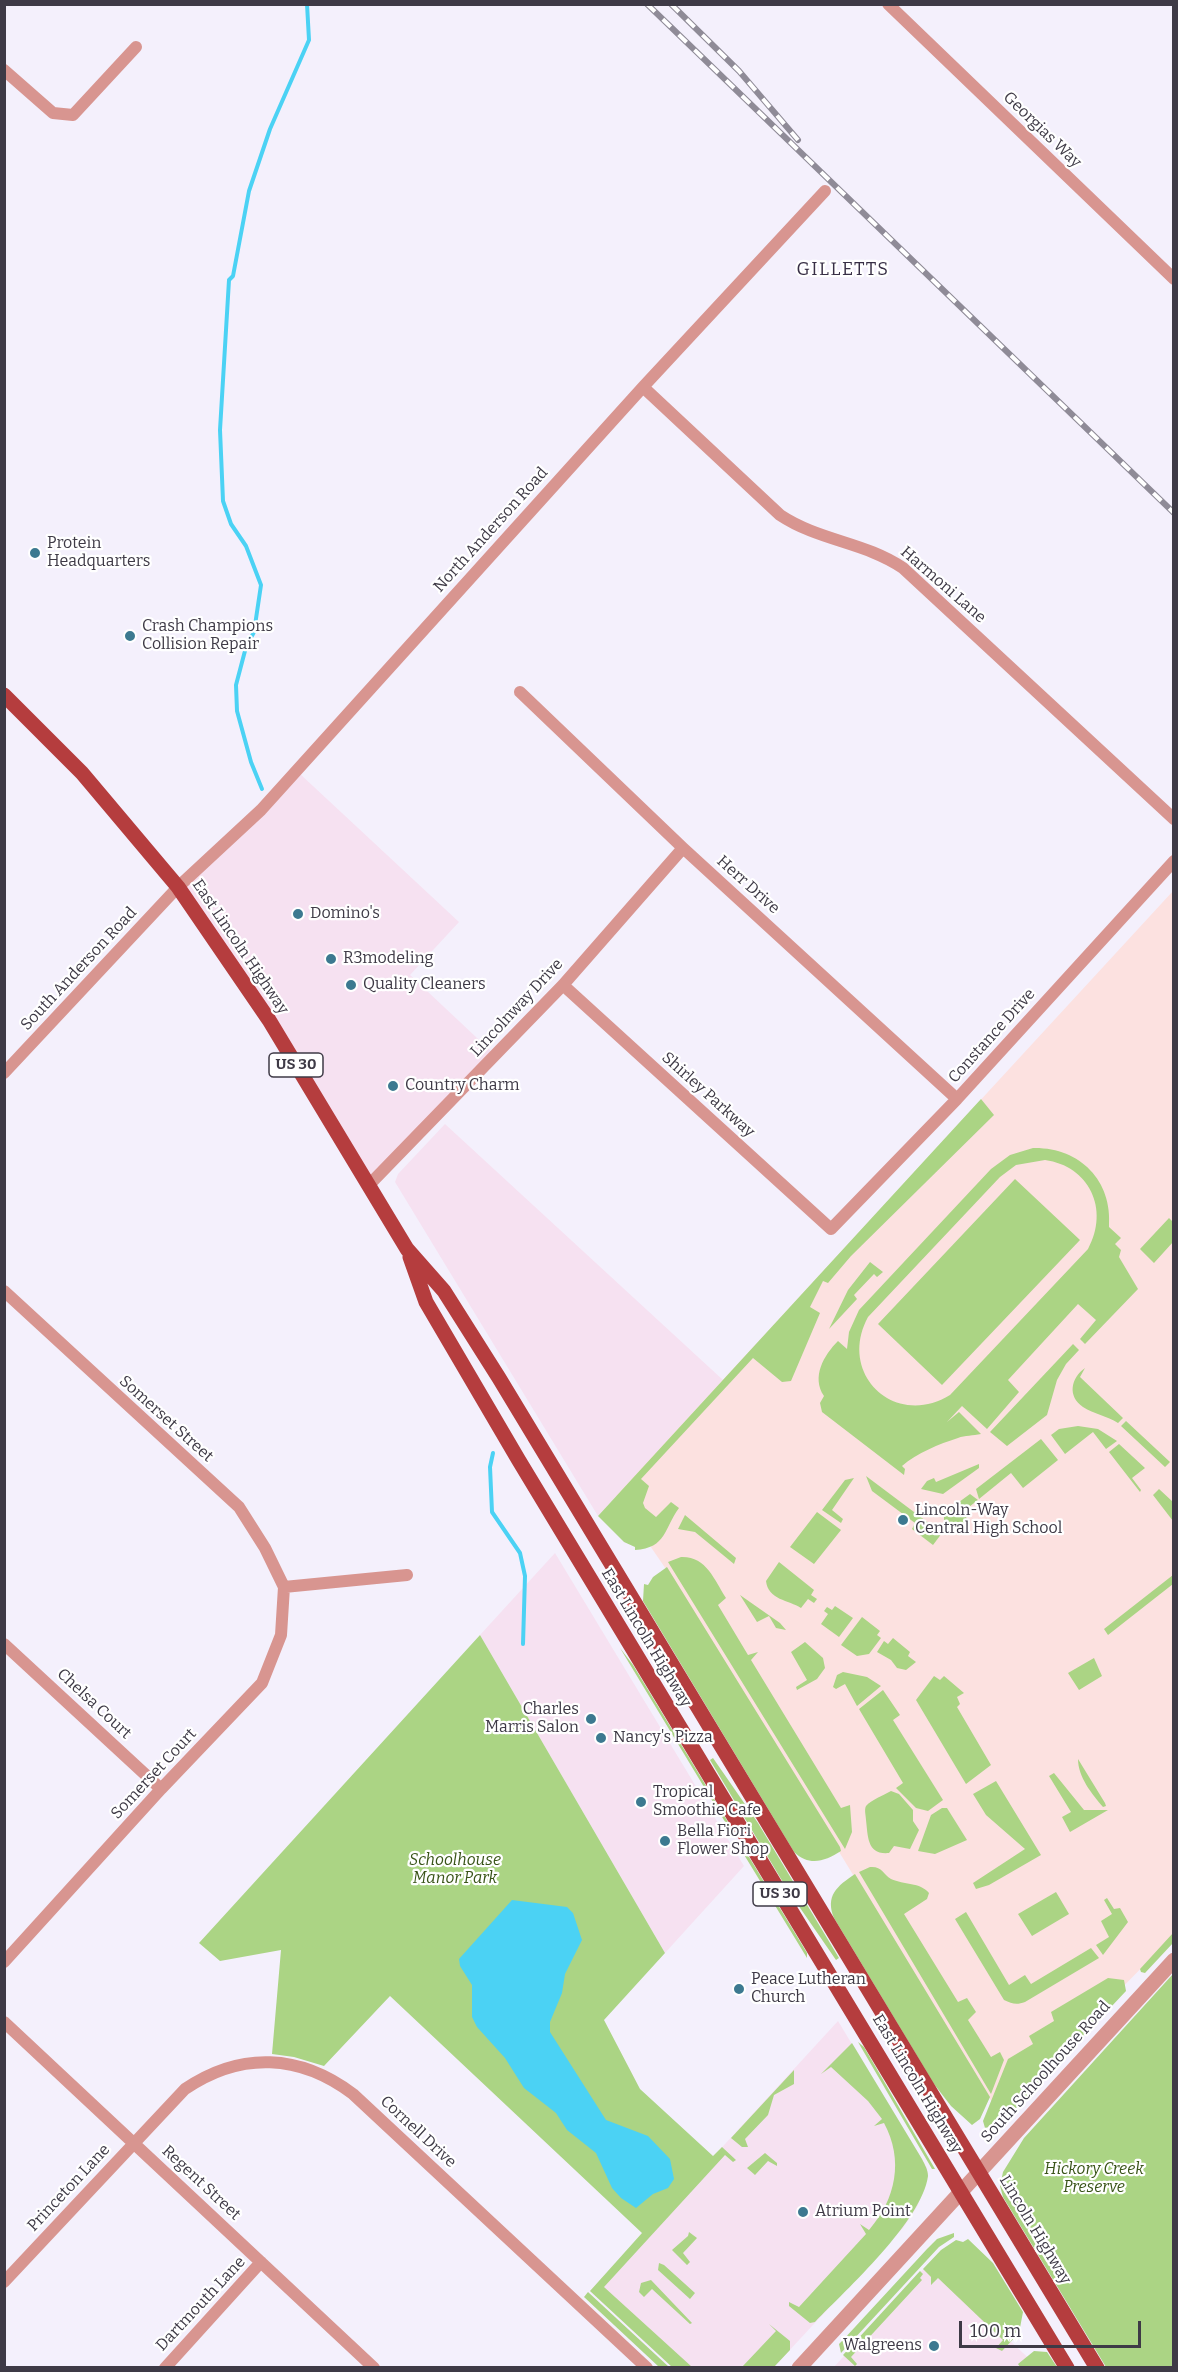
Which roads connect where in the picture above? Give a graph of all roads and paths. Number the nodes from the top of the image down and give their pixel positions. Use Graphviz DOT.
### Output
graph roads {
  1 [pos="888,4"];
  2 [pos="136,47"];
  3 [pos="4,70"];
  4 [pos="825,191"];
  5 [pos="1173,279"];
  6 [pos="643,387"];
  7 [pos="520,692"];
  8 [pos="4,695"];
  9 [pos="1173,819"];
  10 [pos="683,848"];
  11 [pos="1173,861"];
  12 [pos="178,887"];
  13 [pos="563,985"];
  14 [pos="4,1073"];
  15 [pos="957,1099"];
  16 [pos="368,1186"];
  17 [pos="831,1229"];
  18 [pos="407,1249"];
  19 [pos="4,1292"];
  20 [pos="407,1575"];
  21 [pos="284,1587"];
  22 [pos="4,1644"];
  23 [pos="161,1789"];
  24 [pos="1173,1960"];
  25 [pos="4,1962"];
  26 [pos="4,2022"];
  27 [pos="133,2142"];
  28 [pos="979,2172"];
  29 [pos="961,2191"];
  30 [pos="261,2262"];
  31 [pos="4,2282"];
  32 [pos="642,2366"];
  33 [pos="165,2367"];
  34 [pos="374,2367"];
  35 [pos="799,2367"];
  36 [pos="1067,2367"];
  37 [pos="1097,2367"];
  1 -- 5 [label="street, Georgias Way"];
  2 -- 3 [label="street"];
  4 -- 6 [label="street, North Anderson Road"];
  6 -- 9 [label="street, Harmoni Lane"];
  6 -- 12 [label="street, North Anderson Road"];
  7 -- 10 [label="street, Herr Drive"];
  8 -- 12 [label="main road, East Lincoln Highway / US 30"];
  10 -- 13 [label="street, Lincolnway Drive"];
  10 -- 15 [label="street, Herr Drive"];
  11 -- 15 [label="street, Constance Drive"];
  12 -- 14 [label="street, South Anderson Road"];
  12 -- 16 [label="main road, East Lincoln Highway / US 30"];
  13 -- 16 [label="street, Lincolnway Drive"];
  13 -- 17 [label="street, Shirley Parkway"];
  15 -- 17 [label="street, Constance Drive"];
  16 -- 18 [label="main road, East Lincoln Highway / US 30"];
  18 -- 28 [label="main road, East Lincoln Highway / US 30"];
  18 -- 29 [label="main road, East Lincoln Highway / US 30"];
  19 -- 21 [label="street, Somerset Street"];
  20 -- 21 [label="street"];
  21 -- 23 [label="street, Somerset Court"];
  22 -- 23 [label="street, Chelsa Court"];
  23 -- 25 [label="street, Somerset Court"];
  24 -- 28 [label="street, South Schoolhouse Road"];
  26 -- 27 [label="street, Regent Street"];
  27 -- 30 [label="street, Regent Street"];
  27 -- 31 [label="street, Princeton Lane"];
  27 -- 32 [label="street, Cornell Drive"];
  28 -- 29 [label="street, South Schoolhouse Road"];
  28 -- 37 [label="main road, Lincoln Highway / US 30"];
  29 -- 35 [label="street, South Schoolhouse Road"];
  29 -- 36 [label="main road, US 30"];
  30 -- 33 [label="street, Dartmouth Lane"];
  30 -- 34 [label="street, Regent Street"];
}
